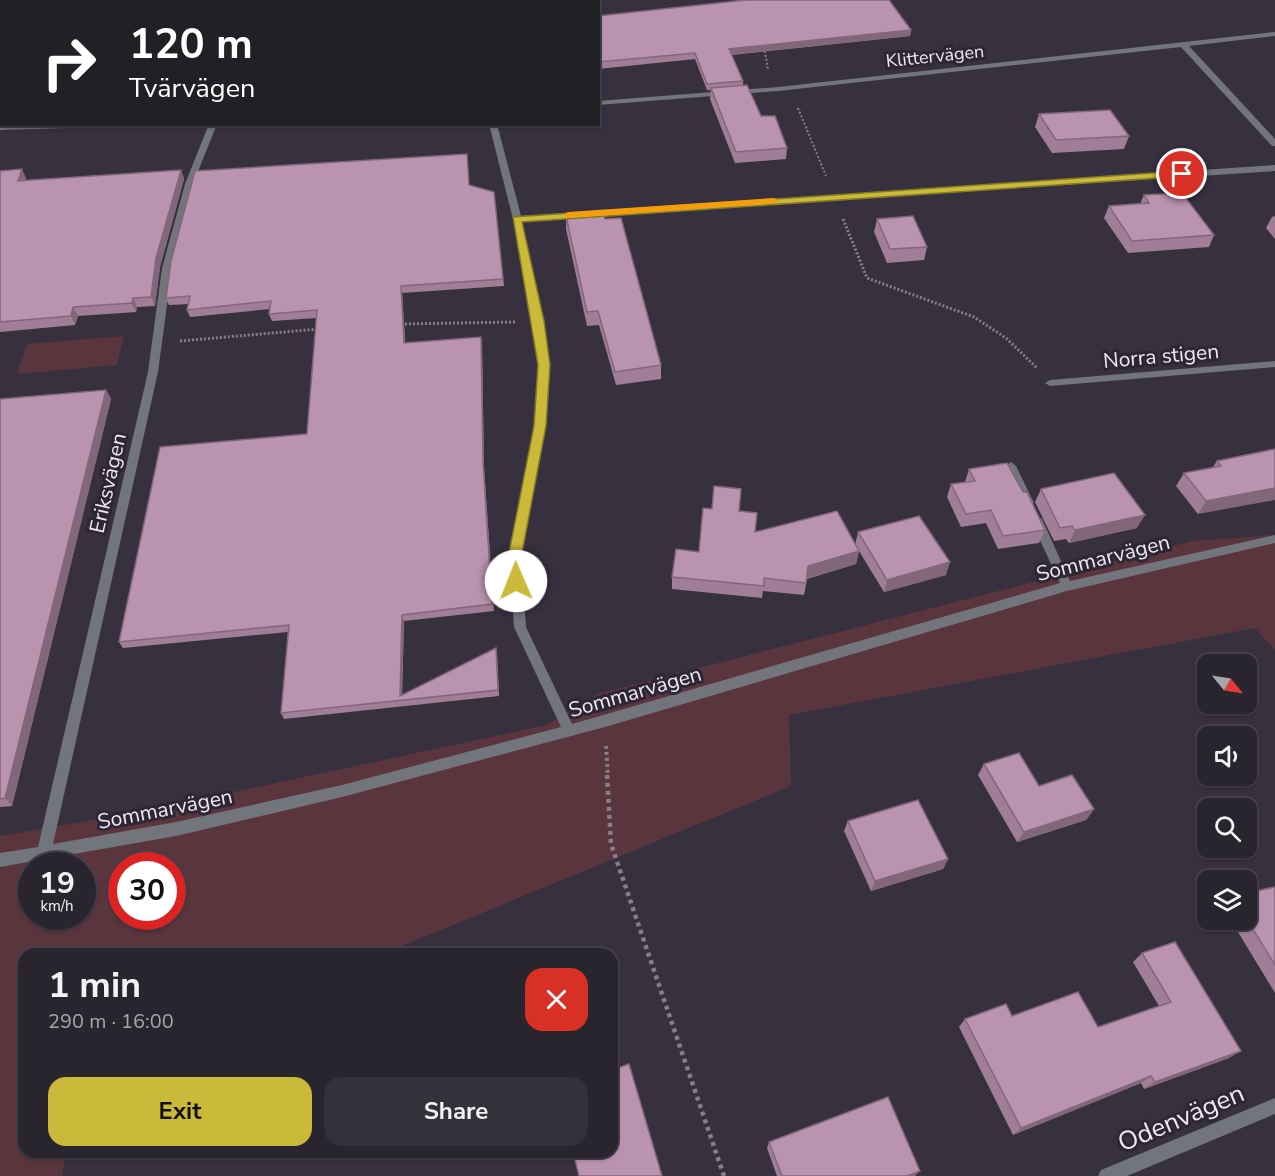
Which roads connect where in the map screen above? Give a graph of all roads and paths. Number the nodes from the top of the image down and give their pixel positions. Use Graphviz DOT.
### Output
graph roads {
  1 [pos="1275,33"];
  2 [pos="760,40"];
  3 [pos="1184,45"];
  4 [pos="791,87"];
  5 [pos="778,89"];
  6 [pos="600,103"];
  7 [pos="68,126"];
  8 [pos="212,126"];
  9 [pos="494,126"];
  10 [pos="0,128"];
  11 [pos="1275,144"];
  12 [pos="1275,168"];
  13 [pos="834,196"];
  14 [pos="517,219"];
  15 [pos="538,321"];
  16 [pos="391,324"];
  17 [pos="323,328"];
  18 [pos="158,344"];
  19 [pos="1275,364"];
  20 [pos="1050,383"];
  21 [pos="1011,466"];
  22 [pos="1275,538"];
  23 [pos="1067,586"];
  24 [pos="605,721"];
  25 [pos="569,731"];
  26 [pos="44,852"];
  27 [pos="18,857"];
  28 [pos="0,860"];
  29 [pos="1275,1106"];
  30 [pos="724,1176"];
  31 [pos="1107,1176"];
  1 -- 3 [label="street, Klittervägen"];
  2 -- 5 [label="path"];
  3 -- 4 [label="street, Klittervägen"];
  3 -- 11 [label="street"];
  4 -- 5 [label="street, Klittervägen"];
  4 -- 13 [label="path"];
  5 -- 6 [label="street, Klittervägen"];
  7 -- 10 [label="street"];
  8 -- 18 [label="street, Eriksvägen"];
  9 -- 14 [label="street"];
  12 -- 13 [label="street"];
  13 -- 14 [label="street"];
  13 -- 20 [label="path"];
  14 -- 15 [label="street"];
  15 -- 16 [label="path"];
  15 -- 25 [label="street"];
  17 -- 18 [label="path"];
  18 -- 26 [label="street, Eriksvägen"];
  19 -- 20 [label="street, Norra stigen"];
  21 -- 23 [label="street"];
  22 -- 23 [label="street, Sommarvägen"];
  23 -- 24 [label="street, Sommarvägen"];
  24 -- 25 [label="street, Sommarvägen"];
  24 -- 30 [label="path"];
  25 -- 26 [label="street, Sommarvägen"];
  27 -- 28 [label="street, Sommarvägen"];
  29 -- 31 [label="street, Odenvägen"];
}
